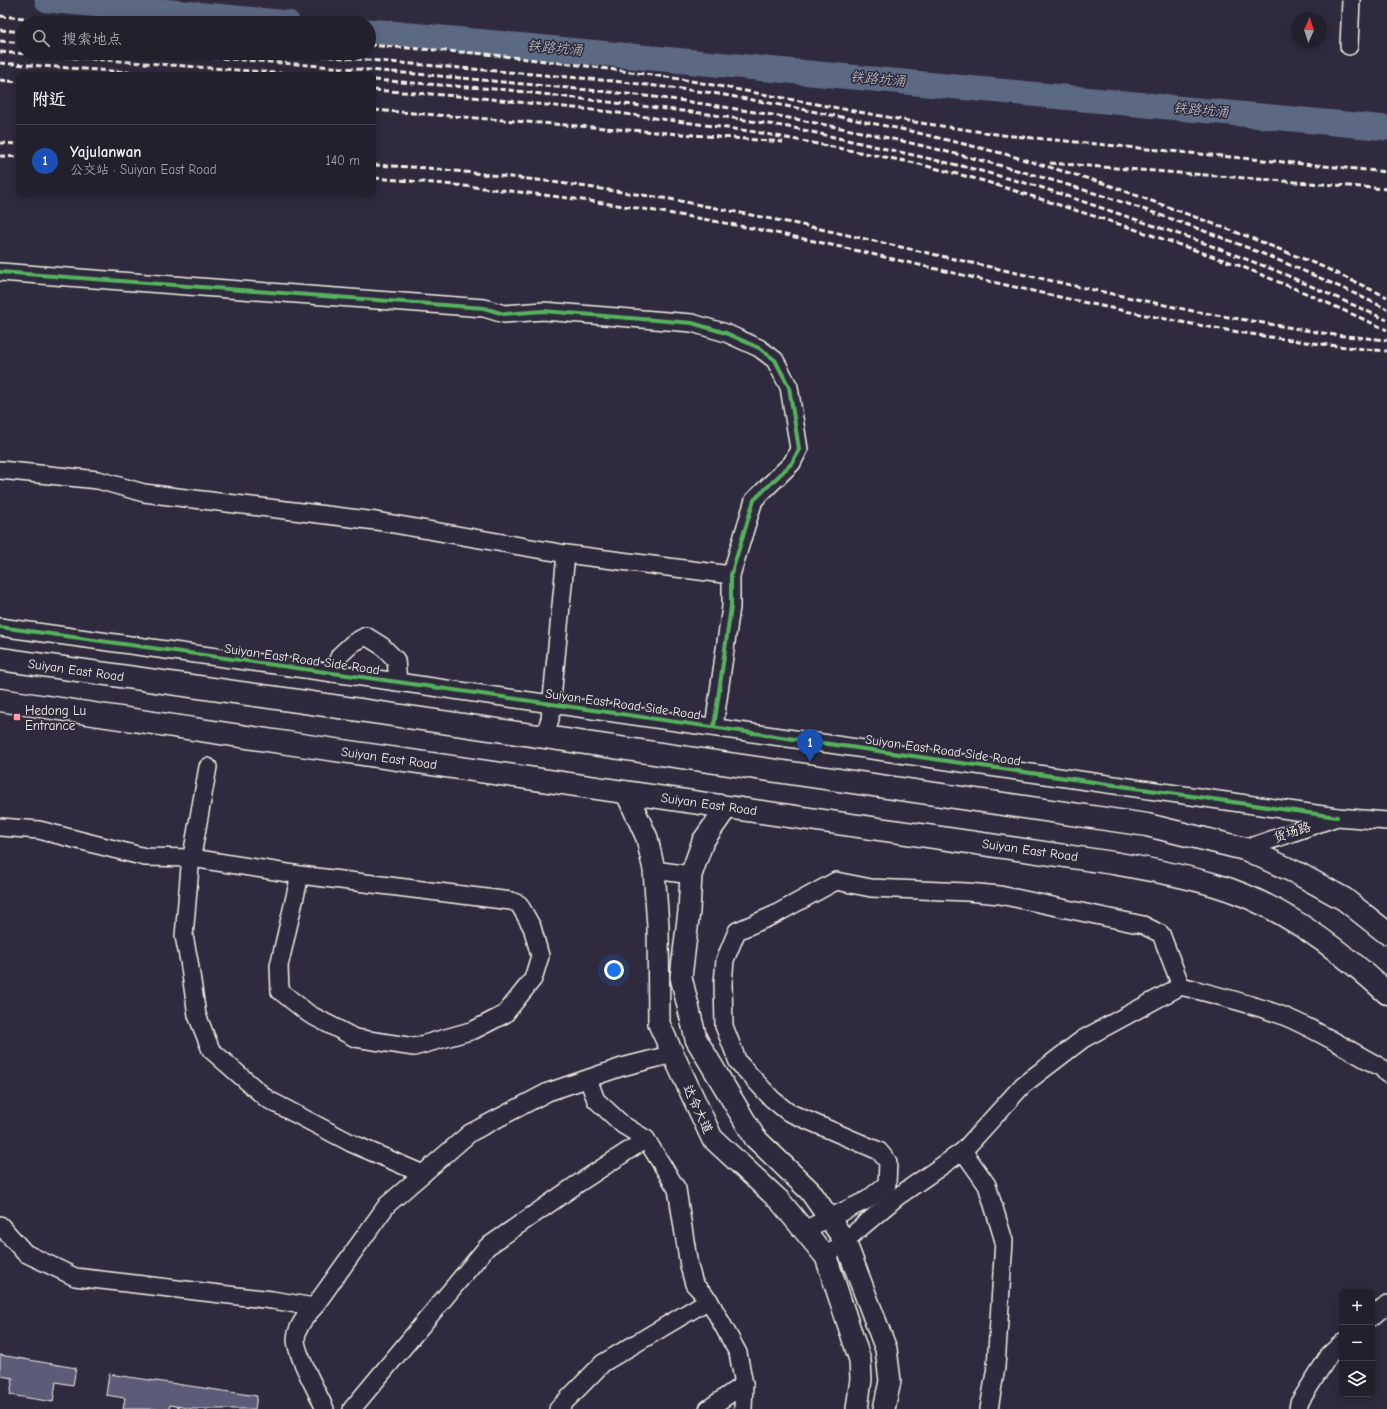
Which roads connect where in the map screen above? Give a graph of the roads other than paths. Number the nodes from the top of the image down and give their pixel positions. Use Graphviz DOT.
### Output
graph roads {
  1 [pos="1351,0"];
  2 [pos="1349,46"];
  3 [pos="0,272"];
  4 [pos="0,470"];
  5 [pos="566,554"];
  6 [pos="731,575"];
  7 [pos="0,627"];
  8 [pos="0,659"];
  9 [pos="332,673"];
  10 [pos="398,682"];
  11 [pos="0,700"];
  12 [pos="552,704"];
  13 [pos="714,728"];
  14 [pos="544,737"];
  15 [pos="208,767"];
  16 [pos="626,792"];
  17 [pos="727,807"];
  18 [pos="1337,817"];
  19 [pos="1387,821"];
  20 [pos="0,827"];
  21 [pos="1245,849"];
  22 [pos="192,858"];
  23 [pos="654,870"];
  24 [pos="300,875"];
  25 [pos="691,875"];
  26 [pos="1387,933"];
  27 [pos="1181,986"];
  28 [pos="1387,993"];
  29 [pos="673,1054"];
  30 [pos="1387,1074"];
  31 [pos="588,1079"];
  32 [pos="646,1139"];
  33 [pos="963,1151"];
  34 [pos="423,1174"];
  35 [pos="829,1218"];
  36 [pos="0,1225"];
  37 [pos="804,1230"];
  38 [pos="845,1242"];
  39 [pos="826,1257"];
  40 [pos="709,1300"];
  41 [pos="1387,1304"];
  42 [pos="314,1307"];
  43 [pos="1375,1314"];
  44 [pos="1339,1346"];
  45 [pos="744,1384"];
  46 [pos="325,1409"];
  47 [pos="352,1409"];
  48 [pos="558,1409"];
  49 [pos="708,1409"];
  50 [pos="743,1409"];
  51 [pos="857,1409"];
  52 [pos="884,1409"];
  53 [pos="989,1409"];
  54 [pos="1298,1409"];
  1 -- 2 [label="street"];
  3 -- 6 [label="street"];
  4 -- 5 [label="street"];
  5 -- 6 [label="street"];
  5 -- 12 [label="street"];
  6 -- 13 [label="street"];
  7 -- 9 [label="street, Suiyan East Road Side Road"];
  8 -- 14 [label="main road, Suiyan East Road"];
  9 -- 10 [label="street, Suiyan East Road Side Road"];
  9 -- 10 [label="street"];
  10 -- 12 [label="street, Suiyan East Road Side Road"];
  11 -- 16 [label="main road, Suiyan East Road"];
  12 -- 13 [label="street, Suiyan East Road Side Road"];
  12 -- 14 [label="street"];
  13 -- 18 [label="street, Suiyan East Road Side Road"];
  14 -- 21 [label="main road, Suiyan East Road"];
  15 -- 22 [label="street"];
  16 -- 17 [label="main road, Suiyan East Road"];
  16 -- 23 [label="street, 达令大道"];
  17 -- 25 [label="street"];
  17 -- 28 [label="main road, Suiyan East Road"];
  18 -- 19 [label="street, 货场路"];
  18 -- 21 [label="street, 货场路"];
  20 -- 22 [label="street"];
  21 -- 26 [label="main road, Suiyan East Road"];
  22 -- 24 [label="street"];
  22 -- 34 [label="street"];
  23 -- 25 [label="street"];
  23 -- 29 [label="street, 达令大道"];
  24 -- 24 [label="street"];
  25 -- 35 [label="street"];
  27 -- 30 [label="street"];
  27 -- 33 [label="street"];
  27 -- 35 [label="street"];
  29 -- 31 [label="street"];
  29 -- 37 [label="street, 达令大道"];
  31 -- 32 [label="street"];
  31 -- 34 [label="street"];
  32 -- 40 [label="street"];
  32 -- 47 [label="street"];
  33 -- 38 [label="street"];
  33 -- 53 [label="street"];
  34 -- 42 [label="street"];
  35 -- 37 [label="street"];
  35 -- 38 [label="street"];
  36 -- 42 [label="street"];
  37 -- 39 [label="street, 达令大道"];
  38 -- 39 [label="street"];
  38 -- 52 [label="street"];
  39 -- 51 [label="street, 达令大道"];
  40 -- 45 [label="street"];
  40 -- 48 [label="street"];
  41 -- 43 [label="street"];
  42 -- 46 [label="street"];
  44 -- 54 [label="street"];
  45 -- 49 [label="street"];
  45 -- 50 [label="street"];
}
